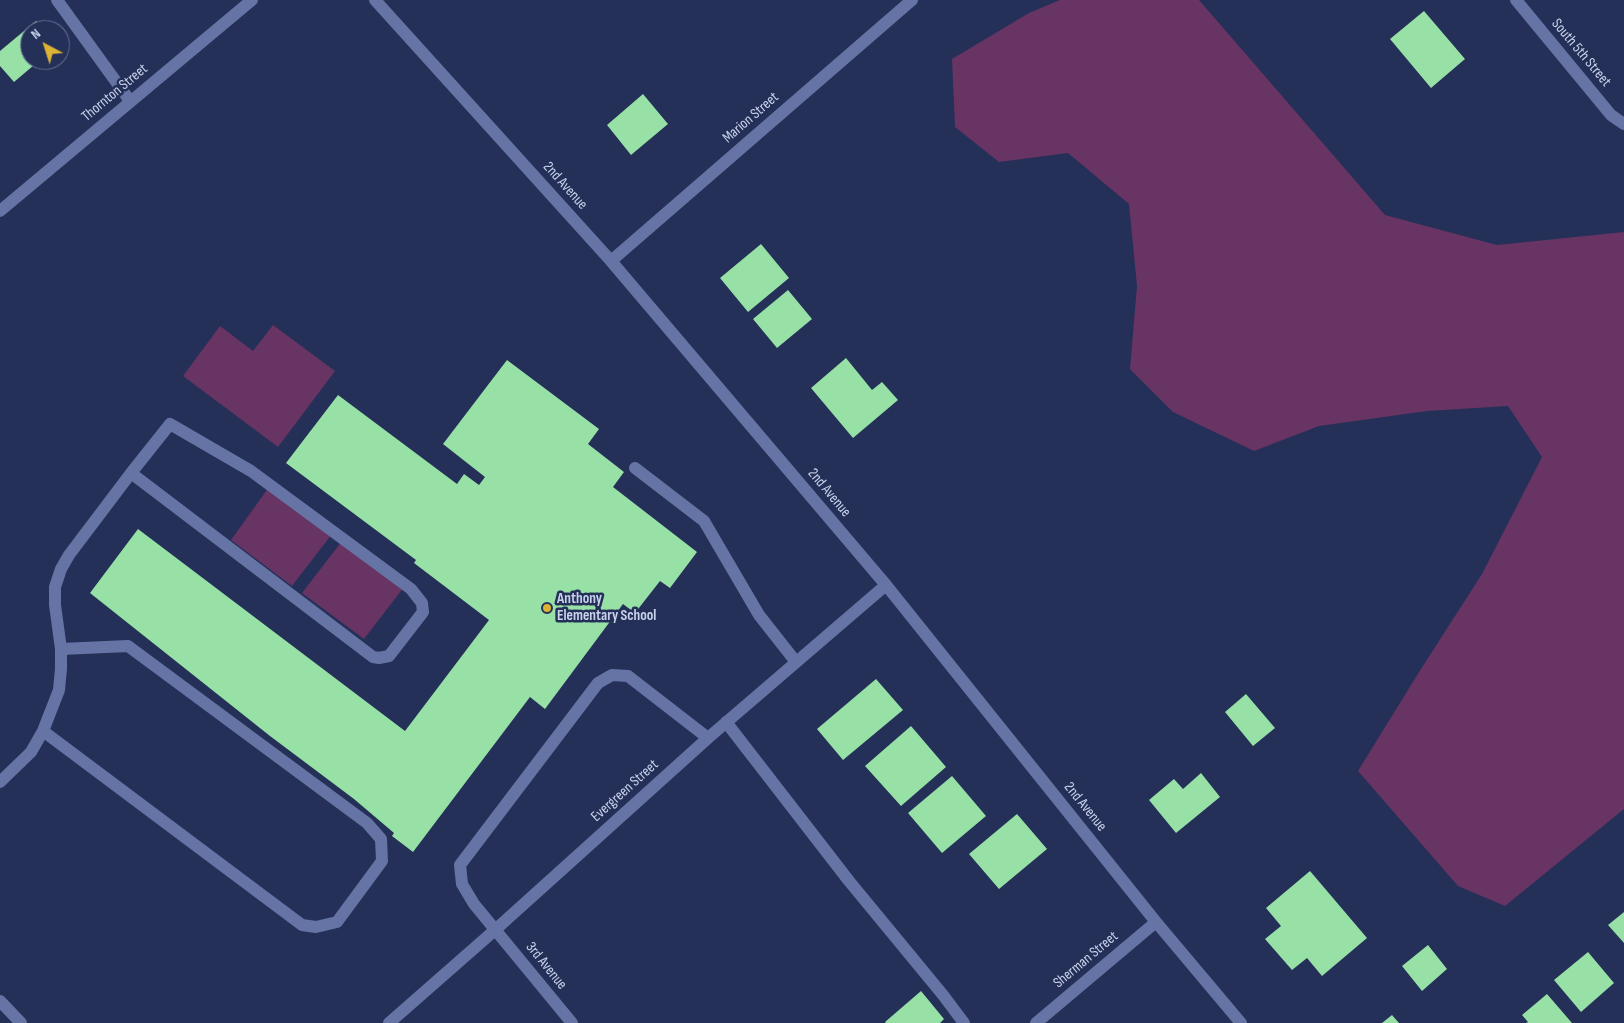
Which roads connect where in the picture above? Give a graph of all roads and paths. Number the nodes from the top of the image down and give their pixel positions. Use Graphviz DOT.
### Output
graph roads {
  1 [pos="57,0"];
  2 [pos="252,0"];
  3 [pos="375,0"];
  4 [pos="912,0"];
  5 [pos="1516,0"];
  6 [pos="130,101"];
  7 [pos="1624,124"];
  8 [pos="0,211"];
  9 [pos="611,261"];
  10 [pos="635,468"];
  11 [pos="131,473"];
  12 [pos="886,586"];
  13 [pos="61,649"];
  14 [pos="796,662"];
  15 [pos="726,722"];
  16 [pos="43,731"];
  17 [pos="708,738"];
  18 [pos="0,782"];
  19 [pos="1156,922"];
  20 [pos="495,930"];
  21 [pos="0,1001"];
  22 [pos="21,1023"];
  23 [pos="389,1023"];
  24 [pos="572,1023"];
  25 [pos="964,1023"];
  26 [pos="1036,1023"];
  27 [pos="1241,1023"];
  1 -- 6 [label="street"];
  2 -- 6 [label="street, Thornton Street"];
  3 -- 9 [label="street, 2nd Avenue"];
  4 -- 9 [label="street, Marion Street"];
  5 -- 7 [label="street, South 5th Street"];
  6 -- 8 [label="street, Thornton Street"];
  9 -- 12 [label="street, 2nd Avenue"];
  10 -- 14 [label="street"];
  11 -- 11 [label="street"];
  11 -- 13 [label="street"];
  12 -- 14 [label="street, Evergreen Street"];
  12 -- 19 [label="street, 2nd Avenue"];
  13 -- 16 [label="street"];
  13 -- 16 [label="street"];
  14 -- 15 [label="street, Evergreen Street"];
  15 -- 17 [label="street, Evergreen Street"];
  15 -- 25 [label="street"];
  16 -- 18 [label="street"];
  17 -- 20 [label="street, Evergreen Street"];
  17 -- 20 [label="street, 3rd Avenue"];
  19 -- 26 [label="street, Sherman Street"];
  19 -- 27 [label="street, 2nd Avenue"];
  20 -- 23 [label="street, Evergreen Street"];
  20 -- 24 [label="street, 3rd Avenue"];
  21 -- 22 [label="street"];
}
